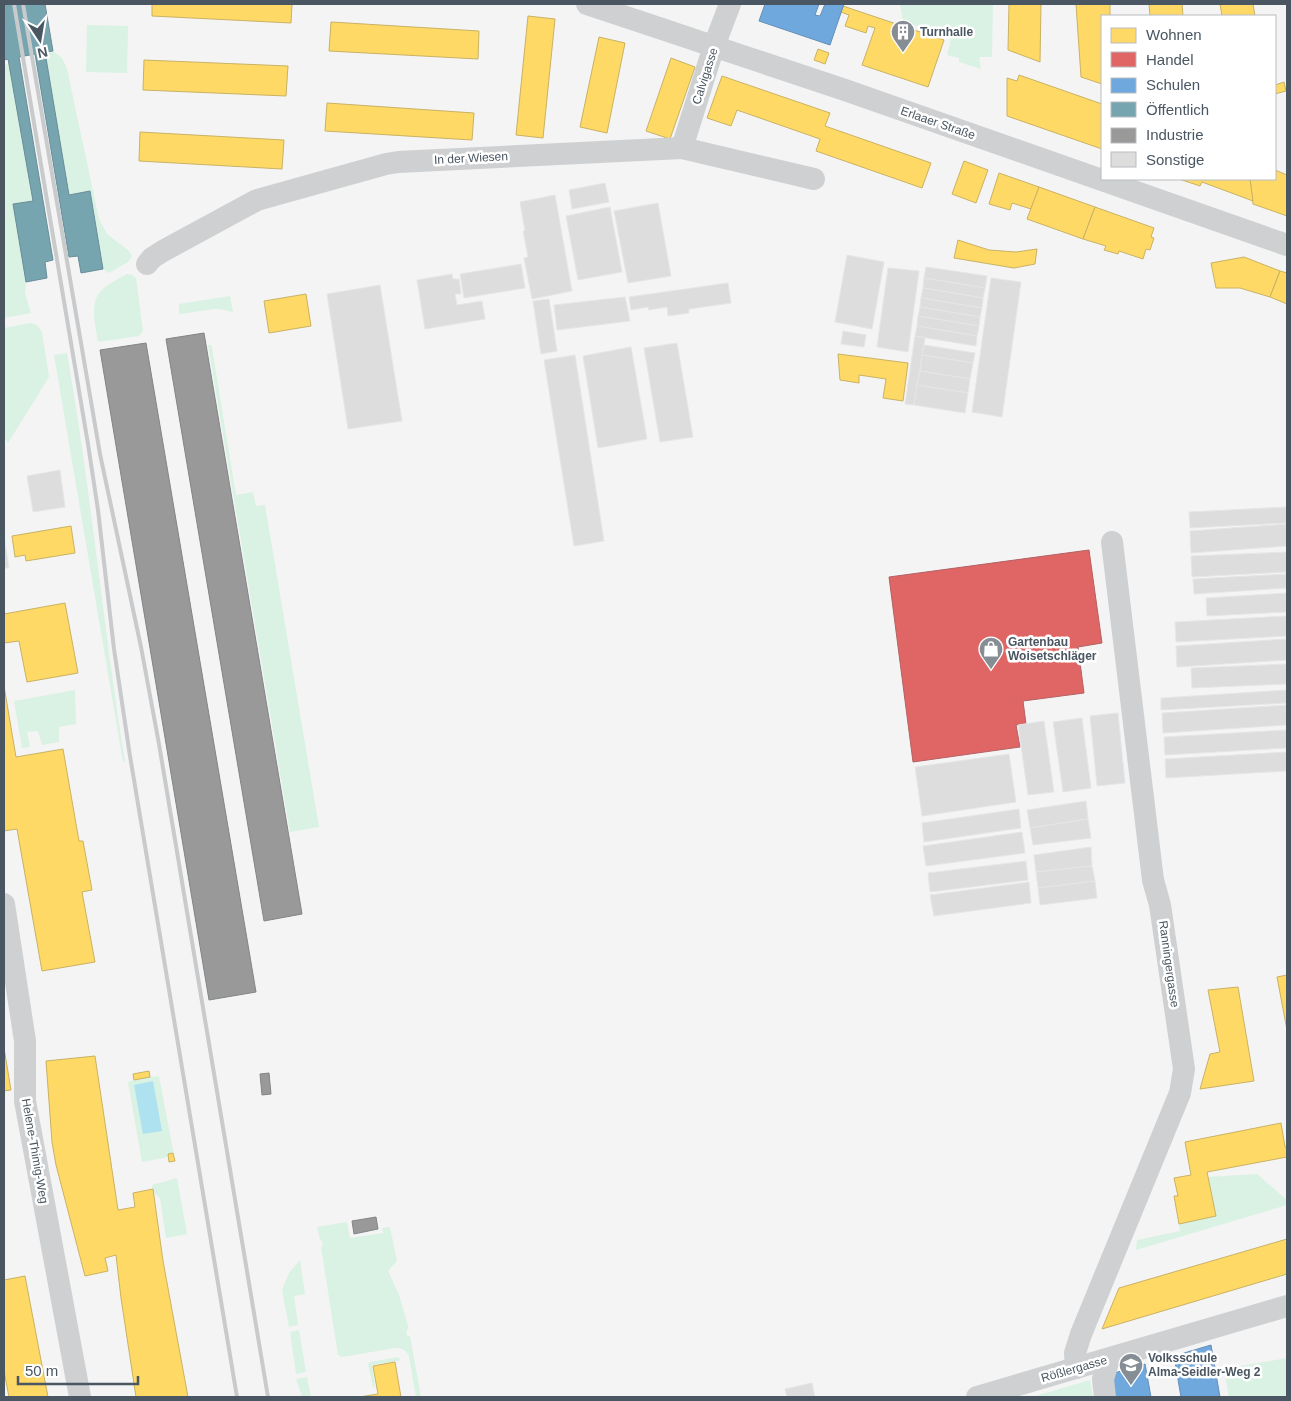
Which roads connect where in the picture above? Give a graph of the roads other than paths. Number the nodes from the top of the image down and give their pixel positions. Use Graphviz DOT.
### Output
graph roads {
  1 [pos="587,4"];
  2 [pos="730,4"];
  3 [pos="714,46"];
  4 [pos="682,148"];
  5 [pos="814,179"];
  6 [pos="1287,246"];
  7 [pos="147,264"];
  8 [pos="1112,542"];
  9 [pos="4,904"];
  10 [pos="1287,1306"];
  11 [pos="1109,1358"];
  12 [pos="1076,1368"];
  13 [pos="80,1397"];
  14 [pos="977,1397"];
  15 [pos="1105,1397"];
  1 -- 3 [label="street, Erlaaer Straße"];
  2 -- 3 [label="street, Calvigasse"];
  3 -- 4 [label="street, Calvigasse"];
  3 -- 6 [label="street, Erlaaer Straße"];
  4 -- 5 [label="street, In der Wiesen"];
  4 -- 7 [label="street, In der Wiesen"];
  8 -- 12 [label="street, Ranningergasse"];
  9 -- 13 [label="street, Helene-Thimig-Weg"];
  10 -- 11 [label="street, Rößlergasse"];
  11 -- 12 [label="street, Rößlergasse"];
  11 -- 15 [label="street"];
  12 -- 14 [label="street, Rößlergasse"];
}
